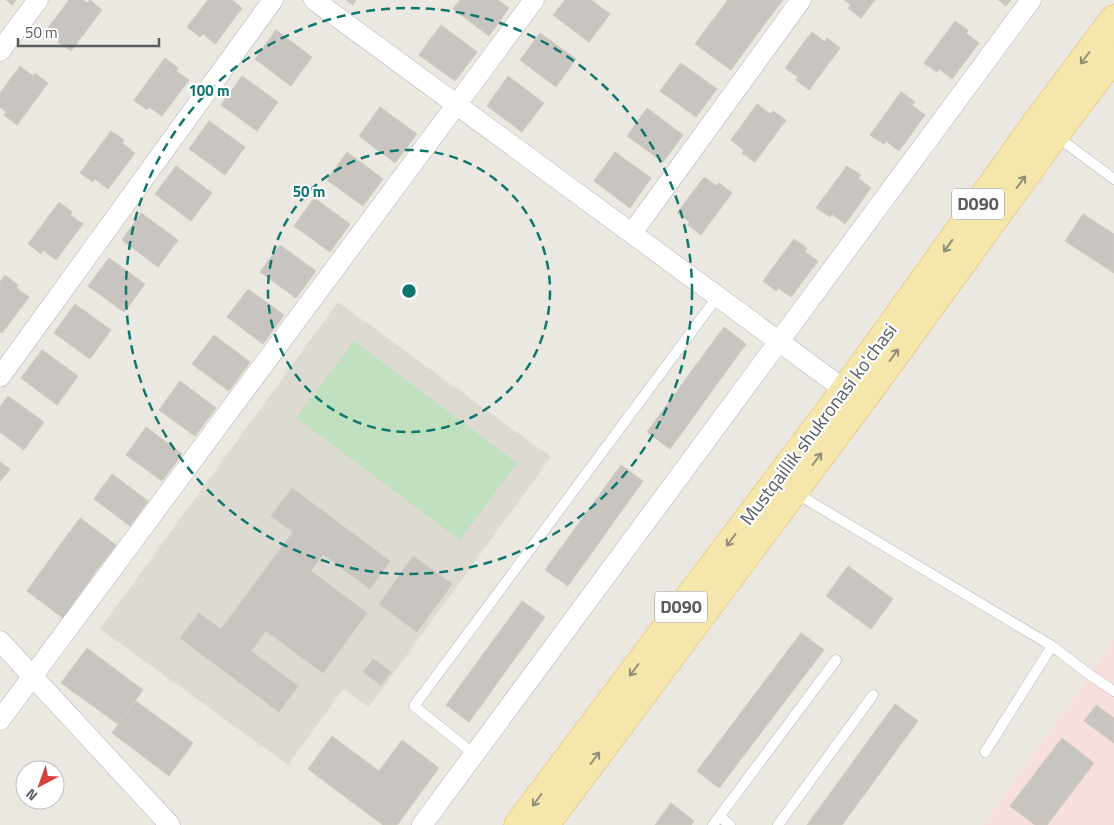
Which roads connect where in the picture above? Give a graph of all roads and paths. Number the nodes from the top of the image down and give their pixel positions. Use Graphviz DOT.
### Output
graph roads {
  1 [pos="38,0"];
  2 [pos="273,0"];
  3 [pos="314,0"];
  4 [pos="534,0"];
  5 [pos="801,0"];
  6 [pos="1032,0"];
  7 [pos="1114,19"];
  8 [pos="0,52"];
  9 [pos="1114,57"];
  10 [pos="456,105"];
  11 [pos="1055,135"];
  12 [pos="1114,179"];
  13 [pos="632,233"];
  14 [pos="718,296"];
  15 [pos="779,342"];
  16 [pos="0,377"];
  17 [pos="845,390"];
  18 [pos="793,491"];
  19 [pos="0,642"];
  20 [pos="1052,646"];
  21 [pos="836,660"];
  22 [pos="32,676"];
  23 [pos="1114,691"];
  24 [pos="873,695"];
  25 [pos="0,720"];
  26 [pos="984,752"];
  27 [pos="474,754"];
  28 [pos="716,821"];
  29 [pos="170,825"];
  30 [pos="422,825"];
  31 [pos="518,825"];
  32 [pos="545,825"];
  33 [pos="730,825"];
  34 [pos="778,825"];
  1 -- 8 [label="street"];
  2 -- 16 [label="street"];
  3 -- 10 [label="street"];
  4 -- 10 [label="street"];
  5 -- 13 [label="street"];
  6 -- 15 [label="street"];
  7 -- 17 [label="main road, Mustqaillik shukronasi ko'chasi / D090, one-way"];
  9 -- 11 [label="main road, Mustqaillik shukronasi ko'chasi / D090"];
  10 -- 13 [label="street"];
  10 -- 22 [label="street"];
  11 -- 12 [label="lane"];
  18 -- 11 [label="main road, Mustqaillik shukronasi ko'chasi / D090, one-way"];
  13 -- 14 [label="street"];
  14 -- 15 [label="street"];
  14 -- 27 [label="lane"];
  15 -- 17 [label="street"];
  15 -- 27 [label="street"];
  17 -- 31 [label="main road, Mustqaillik shukronasi ko'chasi / D090, one-way"];
  18 -- 20 [label="lane"];
  32 -- 18 [label="main road, Mustqaillik shukronasi ko'chasi / D090, one-way"];
  19 -- 22 [label="street"];
  20 -- 23 [label="lane"];
  20 -- 26 [label="lane"];
  21 -- 28 [label="lane"];
  22 -- 25 [label="street"];
  22 -- 29 [label="street"];
  24 -- 34 [label="lane"];
  27 -- 30 [label="street"];
  28 -- 33 [label="lane"];
}
